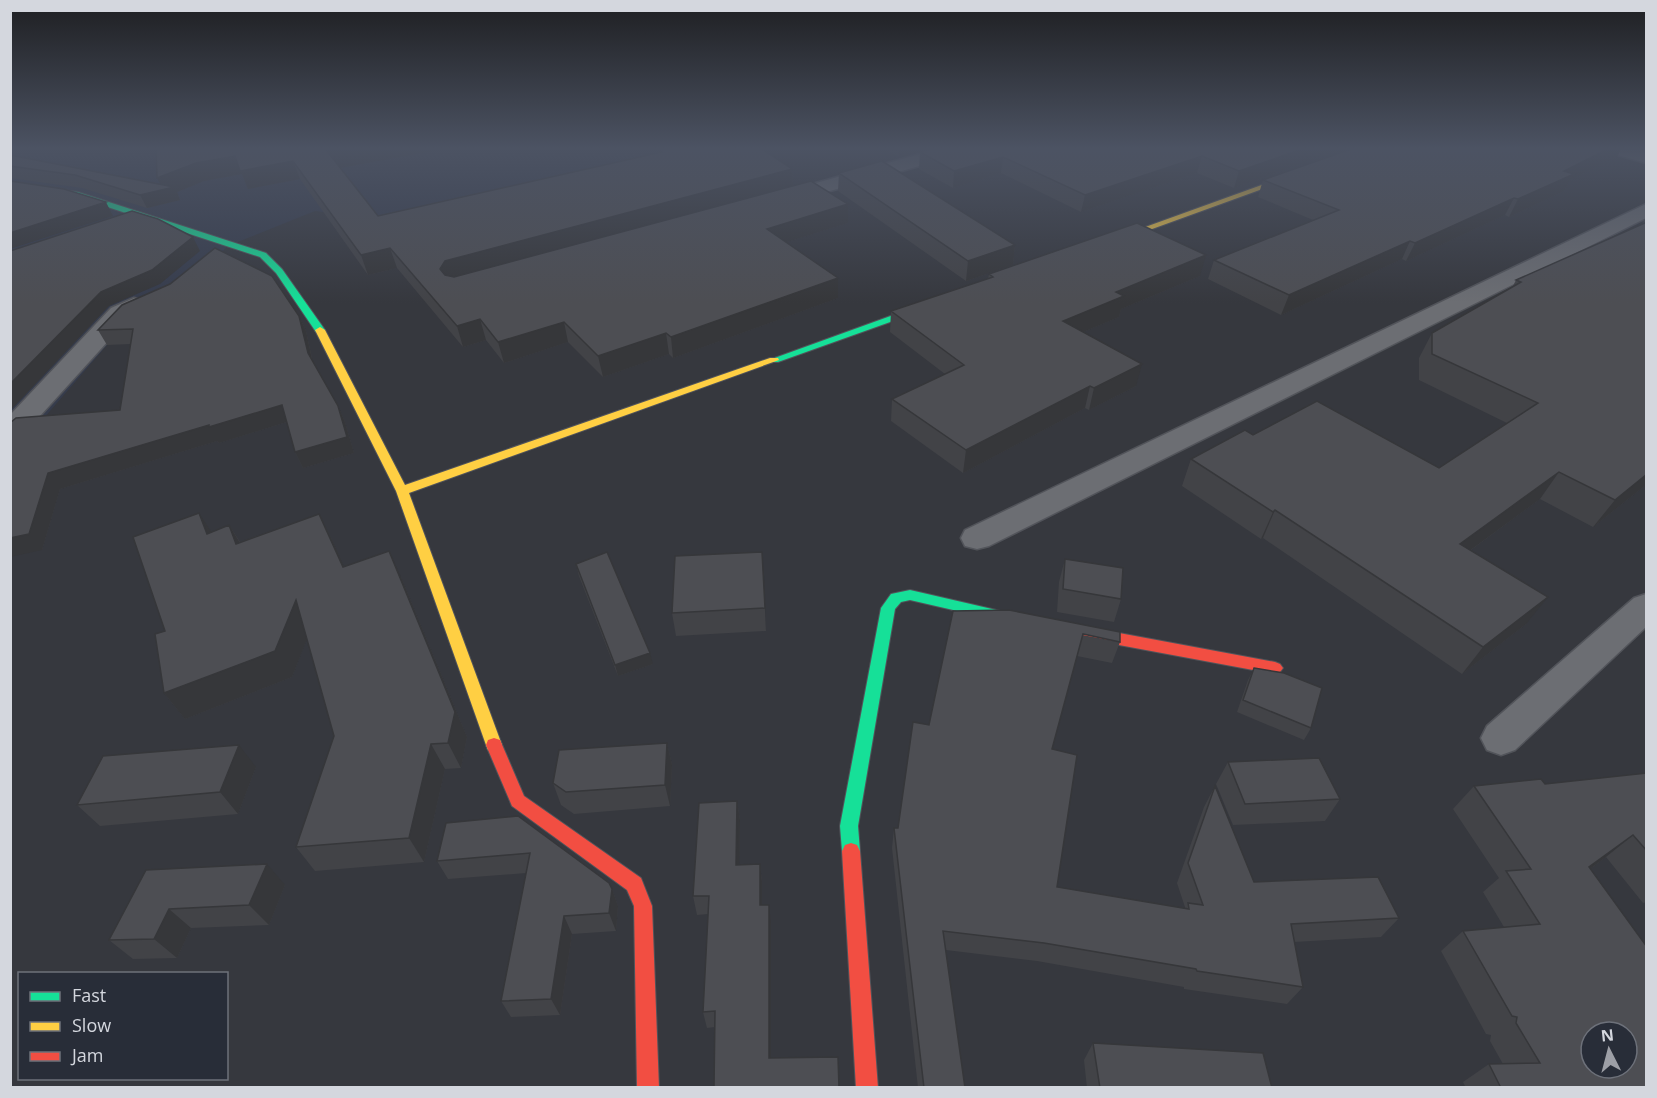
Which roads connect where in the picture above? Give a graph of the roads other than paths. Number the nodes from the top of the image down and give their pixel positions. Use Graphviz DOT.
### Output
graph roads {
  1 [pos="95,200"];
  2 [pos="777,200"];
  3 [pos="1225,200"];
  4 [pos="756,206"];
  5 [pos="1647,210"];
  6 [pos="141,215"];
  7 [pos="108,226"];
  8 [pos="1088,249"];
  9 [pos="158,296"];
  10 [pos="941,300"];
  11 [pos="10,432"];
  12 [pos="402,491"];
  13 [pos="977,538"];
  14 [pos="1647,607"];
  15 [pos="1038,624"];
  16 [pos="1060,628"];
  17 [pos="1275,668"];
  18 [pos="1501,738"];
  19 [pos="648,1088"];
  20 [pos="867,1088"];
  1 -- 6 [label="street"];
  2 -- 4 [label="street"];
  3 -- 8 [label="street"];
  5 -- 13 [label="street"];
  6 -- 7 [label="street"];
  6 -- 12 [label="street"];
  9 -- 11 [label="street"];
  10 -- 12 [label="street"];
  12 -- 19 [label="street"];
  14 -- 18 [label="street"];
  15 -- 20 [label="street"];
  16 -- 17 [label="street"];
}
